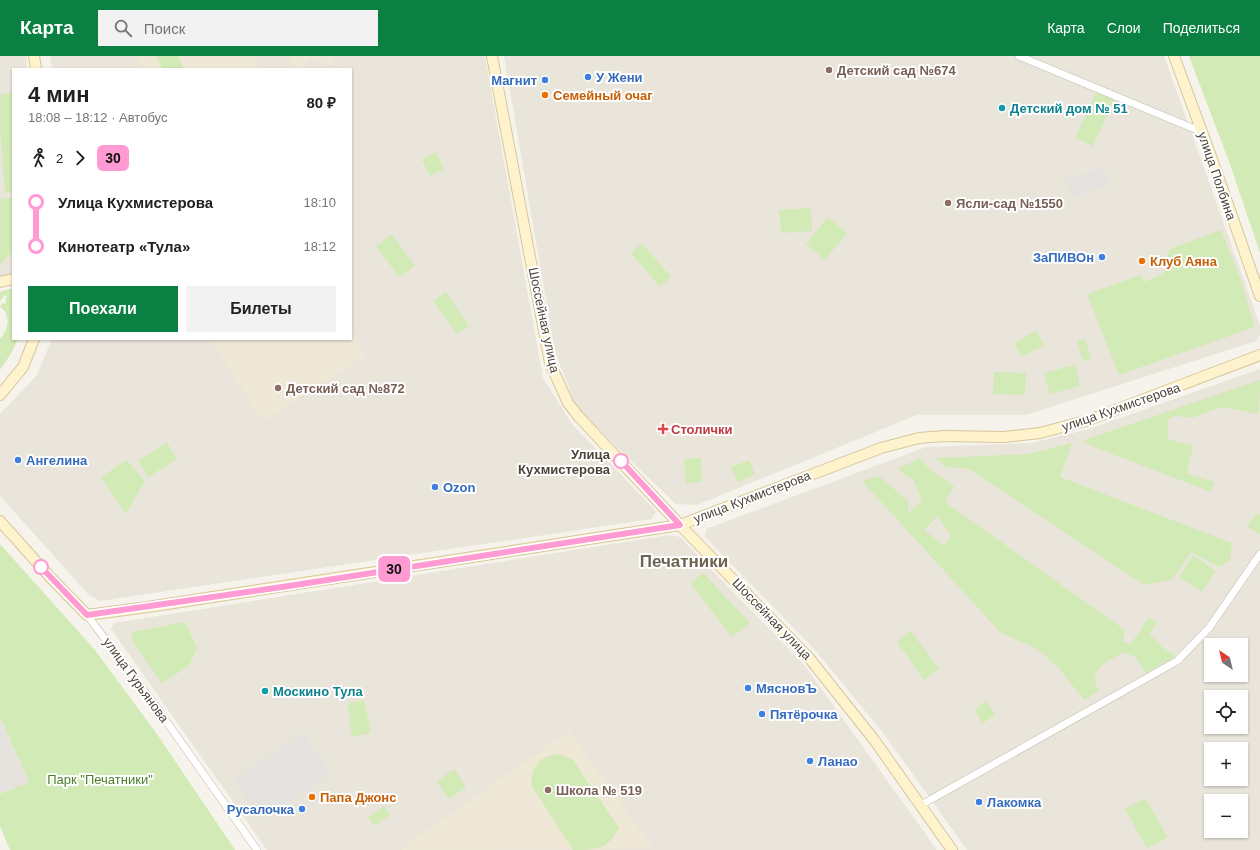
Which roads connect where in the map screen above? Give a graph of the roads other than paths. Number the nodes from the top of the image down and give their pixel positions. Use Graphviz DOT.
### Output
graph roads {
  1 [pos="34,56"];
  2 [pos="492,56"];
  3 [pos="1019,56"];
  4 [pos="1174,56"];
  5 [pos="36,68"];
  6 [pos="1202,132"];
  7 [pos="12,279"];
  8 [pos="0,282"];
  9 [pos="1260,296"];
  10 [pos="34,340"];
  11 [pos="1260,355"];
  12 [pos="0,395"];
  13 [pos="0,521"];
  14 [pos="680,525"];
  15 [pos="1260,554"];
  16 [pos="87,615"];
  17 [pos="921,805"];
  18 [pos="257,850"];
  19 [pos="952,850"];
  1 -- 5 [label="main road"];
  2 -- 14 [label="main road, Шоссейная улица"];
  3 -- 6 [label="street"];
  4 -- 6 [label="main road, улица Полбина"];
  6 -- 9 [label="main road, улица Полбина"];
  7 -- 8 [label="main road"];
  10 -- 12 [label="main road"];
  11 -- 14 [label="main road, улица Кухмистерова"];
  13 -- 16 [label="main road, улица Гурьянова"];
  14 -- 16 [label="main road, улица Кухмистерова"];
  14 -- 17 [label="main road, Шоссейная улица"];
  15 -- 17 [label="street"];
  16 -- 18 [label="street, улица Гурьянова"];
  17 -- 19 [label="main road, Шоссейная улица"];
}
